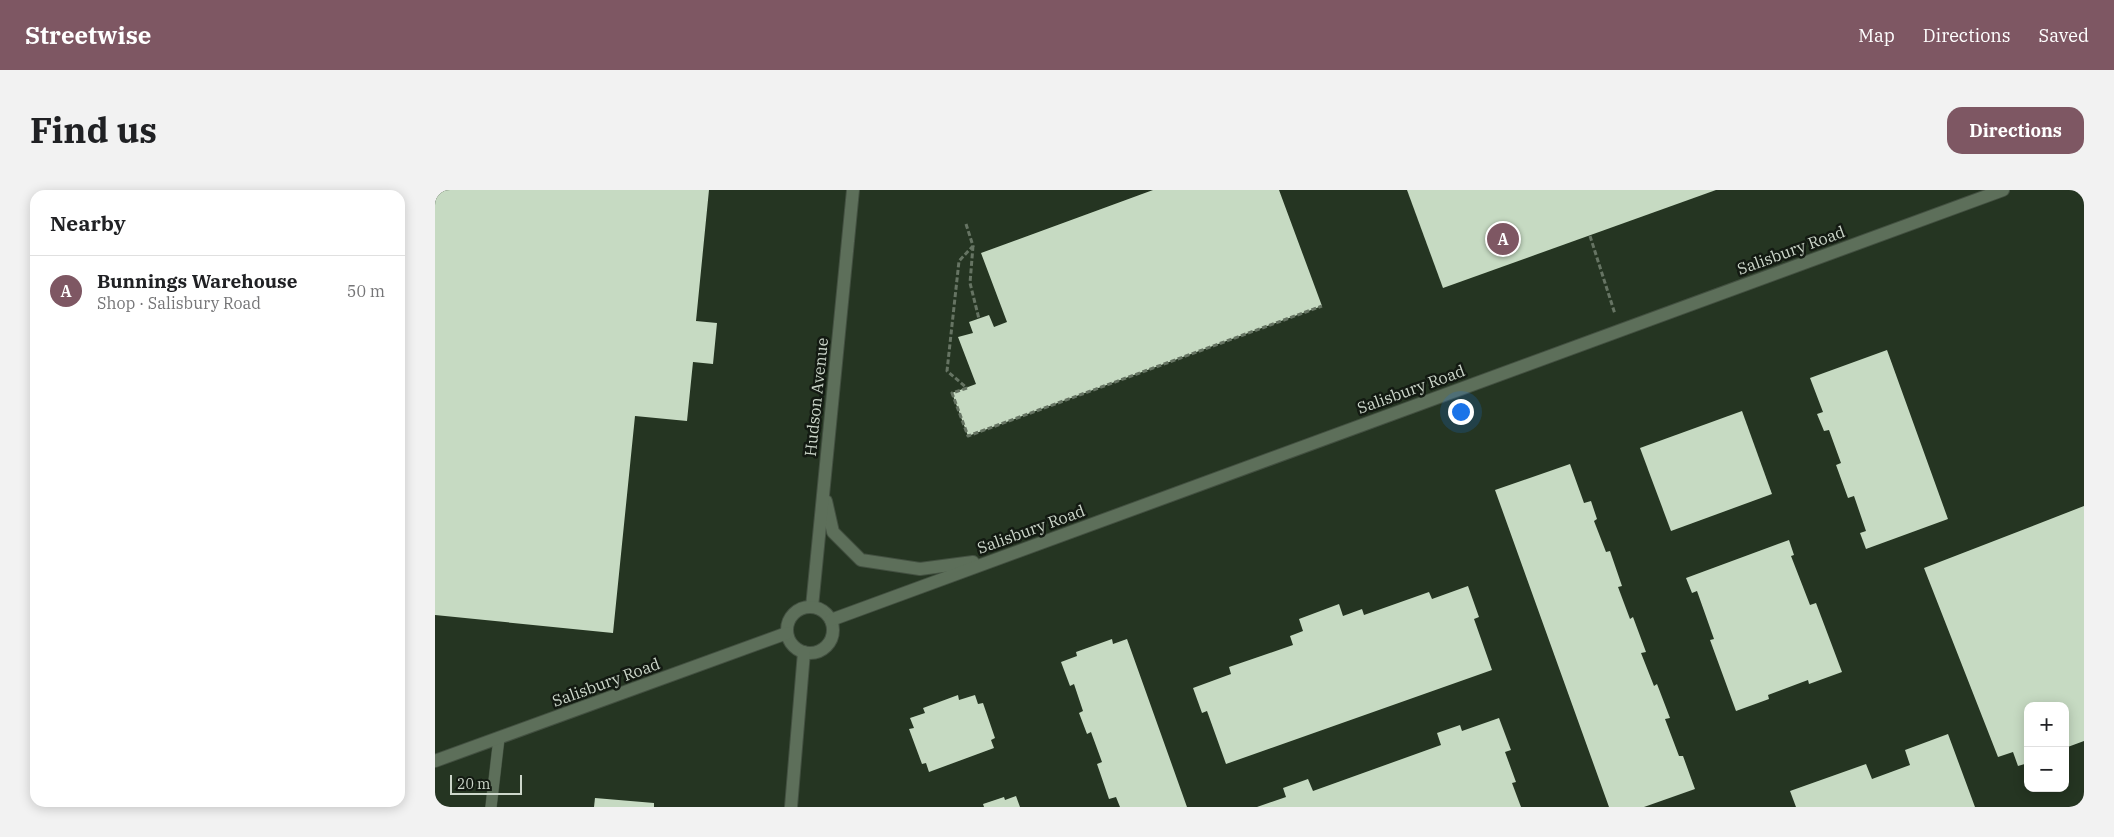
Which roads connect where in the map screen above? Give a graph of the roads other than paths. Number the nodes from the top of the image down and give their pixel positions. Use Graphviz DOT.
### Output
graph roads {
  1 [pos="853,190"];
  2 [pos="2003,190"];
  3 [pos="823,491"];
  4 [pos="998,558"];
  5 [pos="812,607"];
  6 [pos="831,620"];
  7 [pos="787,633"];
  8 [pos="804,652"];
  9 [pos="499,738"];
  10 [pos="435,761"];
  11 [pos="491,807"];
  12 [pos="791,807"];
  1 -- 3 [label="street, Hudson Avenue"];
  2 -- 4 [label="street, Salisbury Road"];
  3 -- 4 [label="street"];
  3 -- 5 [label="street, Hudson Avenue"];
  4 -- 6 [label="street, Salisbury Road"];
  5 -- 6 [label="street"];
  5 -- 7 [label="street"];
  6 -- 8 [label="street"];
  7 -- 8 [label="street"];
  7 -- 9 [label="street, Salisbury Road"];
  8 -- 12 [label="street"];
  9 -- 10 [label="street, Salisbury Road"];
  9 -- 11 [label="lane"];
}
